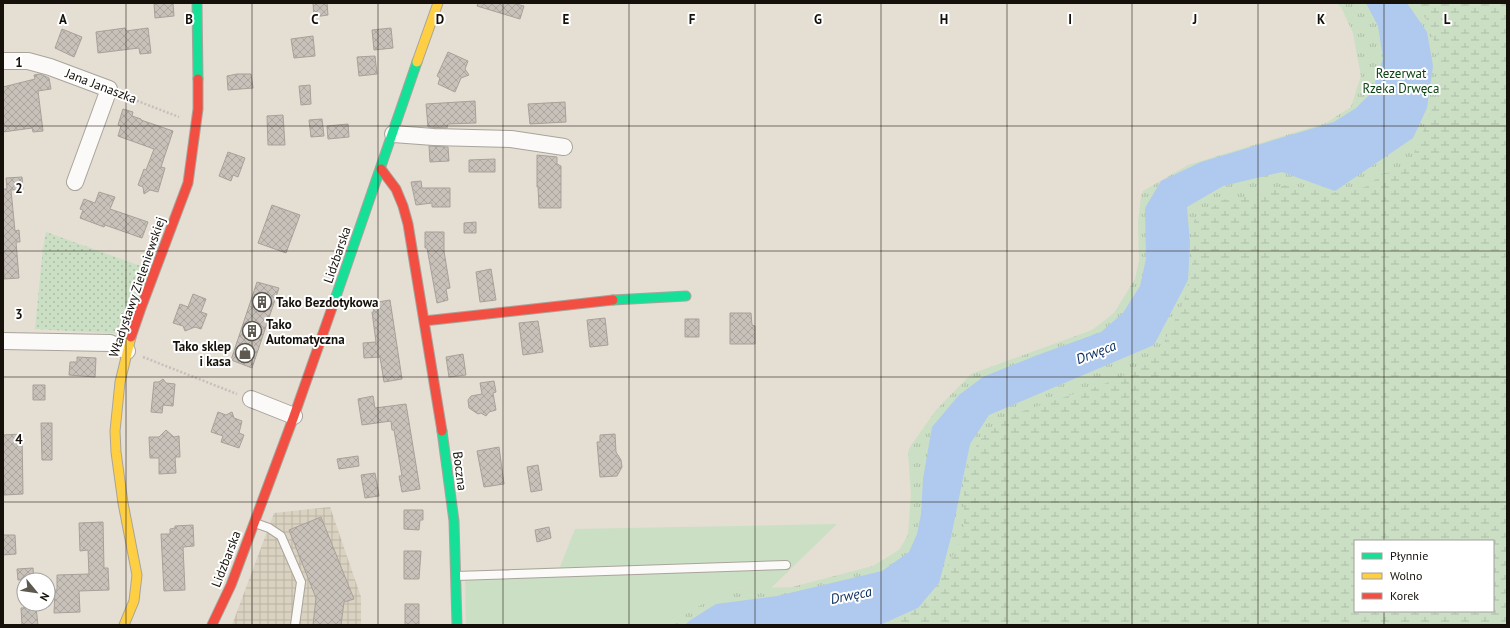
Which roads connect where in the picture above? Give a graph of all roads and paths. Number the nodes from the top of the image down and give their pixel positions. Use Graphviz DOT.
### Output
graph roads {
  1 [pos="197,3"];
  2 [pos="438,3"];
  3 [pos="3,61"];
  4 [pos="109,89"];
  5 [pos="197,123"];
  6 [pos="393,134"];
  7 [pos="564,147"];
  8 [pos="381,169"];
  9 [pos="75,182"];
  10 [pos="686,296"];
  11 [pos="424,321"];
  12 [pos="3,341"];
  13 [pos="127,351"];
  14 [pos="251,399"];
  15 [pos="294,416"];
  16 [pos="255,522"];
  17 [pos="786,565"];
  18 [pos="455,576"];
  19 [pos="124,625"];
  20 [pos="212,625"];
  21 [pos="295,625"];
  22 [pos="457,625"];
  1 -- 5 [label="street, Władysławy Zieleniewskiej"];
  2 -- 6 [label="street, Lidzbarska"];
  3 -- 4 [label="street, Jana Janaszka"];
  4 -- 5 [label="path, Jana Janaszka"];
  4 -- 9 [label="street"];
  5 -- 13 [label="street, Władysławy Zieleniewskiej"];
  6 -- 7 [label="street"];
  6 -- 8 [label="street, Lidzbarska"];
  8 -- 11 [label="street, Boczna"];
  8 -- 15 [label="street, Lidzbarska"];
  10 -- 11 [label="street"];
  11 -- 18 [label="street, Boczna"];
  12 -- 13 [label="street"];
  13 -- 14 [label="path"];
  13 -- 19 [label="street, Władysławy Zieleniewskiej"];
  14 -- 15 [label="street"];
  15 -- 16 [label="street, Lidzbarska"];
  16 -- 20 [label="street, Lidzbarska"];
  16 -- 21 [label="lane"];
  17 -- 18 [label="lane"];
  18 -- 22 [label="street, Boczna"];
}
